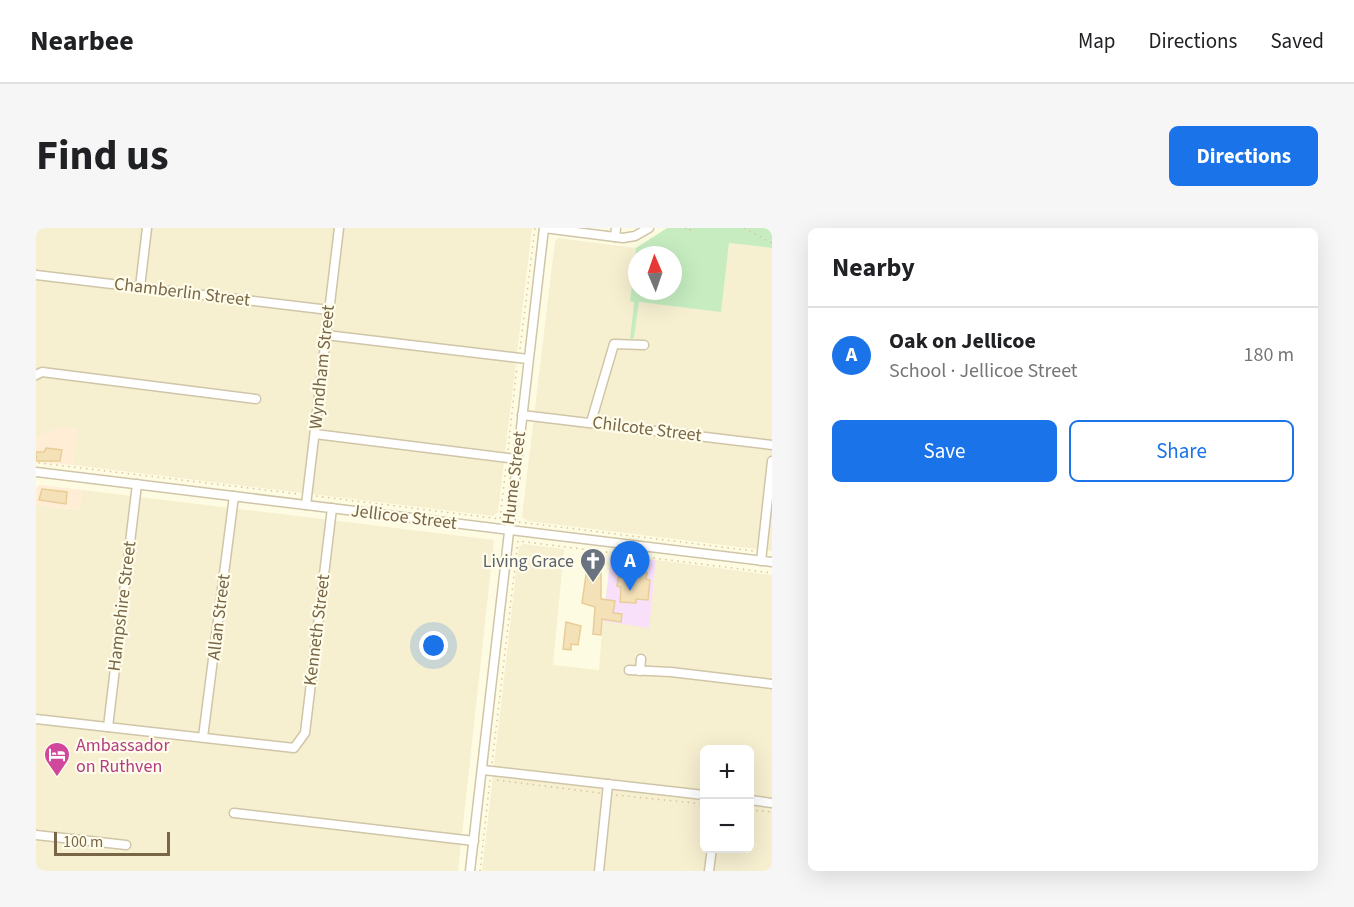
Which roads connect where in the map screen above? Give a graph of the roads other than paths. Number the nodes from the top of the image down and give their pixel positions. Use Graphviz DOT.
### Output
graph roads {
  1 [pos="147,228"];
  2 [pos="339,228"];
  3 [pos="544,228"];
  4 [pos="649,228"];
  5 [pos="570,230"];
  6 [pos="616,233"];
  7 [pos="36,275"];
  8 [pos="140,286"];
  9 [pos="329,310"];
  10 [pos="326,335"];
  11 [pos="644,345"];
  12 [pos="523,358"];
  13 [pos="36,375"];
  14 [pos="256,399"];
  15 [pos="522,415"];
  16 [pos="591,422"];
  17 [pos="315,434"];
  18 [pos="772,445"];
  19 [pos="512,458"];
  20 [pos="772,462"];
  21 [pos="36,472"];
  22 [pos="137,484"];
  23 [pos="234,496"];
  24 [pos="306,505"];
  25 [pos="332,508"];
  26 [pos="508,530"];
  27 [pos="761,556"];
  28 [pos="772,562"];
  29 [pos="641,659"];
  30 [pos="629,670"];
  31 [pos="640,672"];
  32 [pos="772,684"];
  33 [pos="36,719"];
  34 [pos="108,727"];
  35 [pos="203,737"];
  36 [pos="488,774"];
  37 [pos="608,789"];
  38 [pos="700,795"];
  39 [pos="754,800"];
  40 [pos="772,802"];
  41 [pos="234,813"];
  42 [pos="36,835"];
  43 [pos="474,841"];
  44 [pos="126,845"];
  45 [pos="711,853"];
  46 [pos="470,871"];
  47 [pos="599,871"];
  48 [pos="709,871"];
  1 -- 8 [label="street"];
  2 -- 9 [label="street, Wyndham Street"];
  3 -- 5 [label="street"];
  3 -- 12 [label="street, Hume Street"];
  4 -- 6 [label="street"];
  5 -- 6 [label="street"];
  7 -- 8 [label="street, Chamberlin Street"];
  8 -- 9 [label="street, Chamberlin Street"];
  9 -- 10 [label="street, Wyndham Street"];
  10 -- 12 [label="street"];
  10 -- 17 [label="street, Wyndham Street"];
  11 -- 16 [label="street"];
  12 -- 15 [label="street, Hume Street"];
  13 -- 14 [label="street"];
  15 -- 16 [label="street, Chilcote Street"];
  15 -- 19 [label="street, Hume Street"];
  16 -- 18 [label="street, Chilcote Street"];
  17 -- 19 [label="street"];
  17 -- 24 [label="street, Wyndham Street"];
  19 -- 26 [label="street, Hume Street"];
  20 -- 27 [label="street"];
  21 -- 22 [label="street, Jellicoe Street"];
  22 -- 23 [label="street, Jellicoe Street"];
  22 -- 34 [label="street, Hampshire Street"];
  23 -- 24 [label="street, Jellicoe Street"];
  23 -- 35 [label="street, Allan Street"];
  24 -- 25 [label="street, Jellicoe Street"];
  25 -- 26 [label="street, Jellicoe Street"];
  25 -- 35 [label="street, Kenneth Street"];
  26 -- 27 [label="street, Jellicoe Street"];
  26 -- 36 [label="street, Hume Street"];
  27 -- 28 [label="street, Jellicoe Street"];
  29 -- 31 [label="street"];
  30 -- 31 [label="street"];
  31 -- 32 [label="street"];
  33 -- 34 [label="street"];
  34 -- 35 [label="street"];
  36 -- 37 [label="street"];
  36 -- 43 [label="street, Hume Street"];
  37 -- 38 [label="street"];
  37 -- 47 [label="street"];
  39 -- 40 [label="street"];
  41 -- 43 [label="street"];
  42 -- 44 [label="street"];
  43 -- 46 [label="street, Hume Street"];
  45 -- 48 [label="street"];
}
